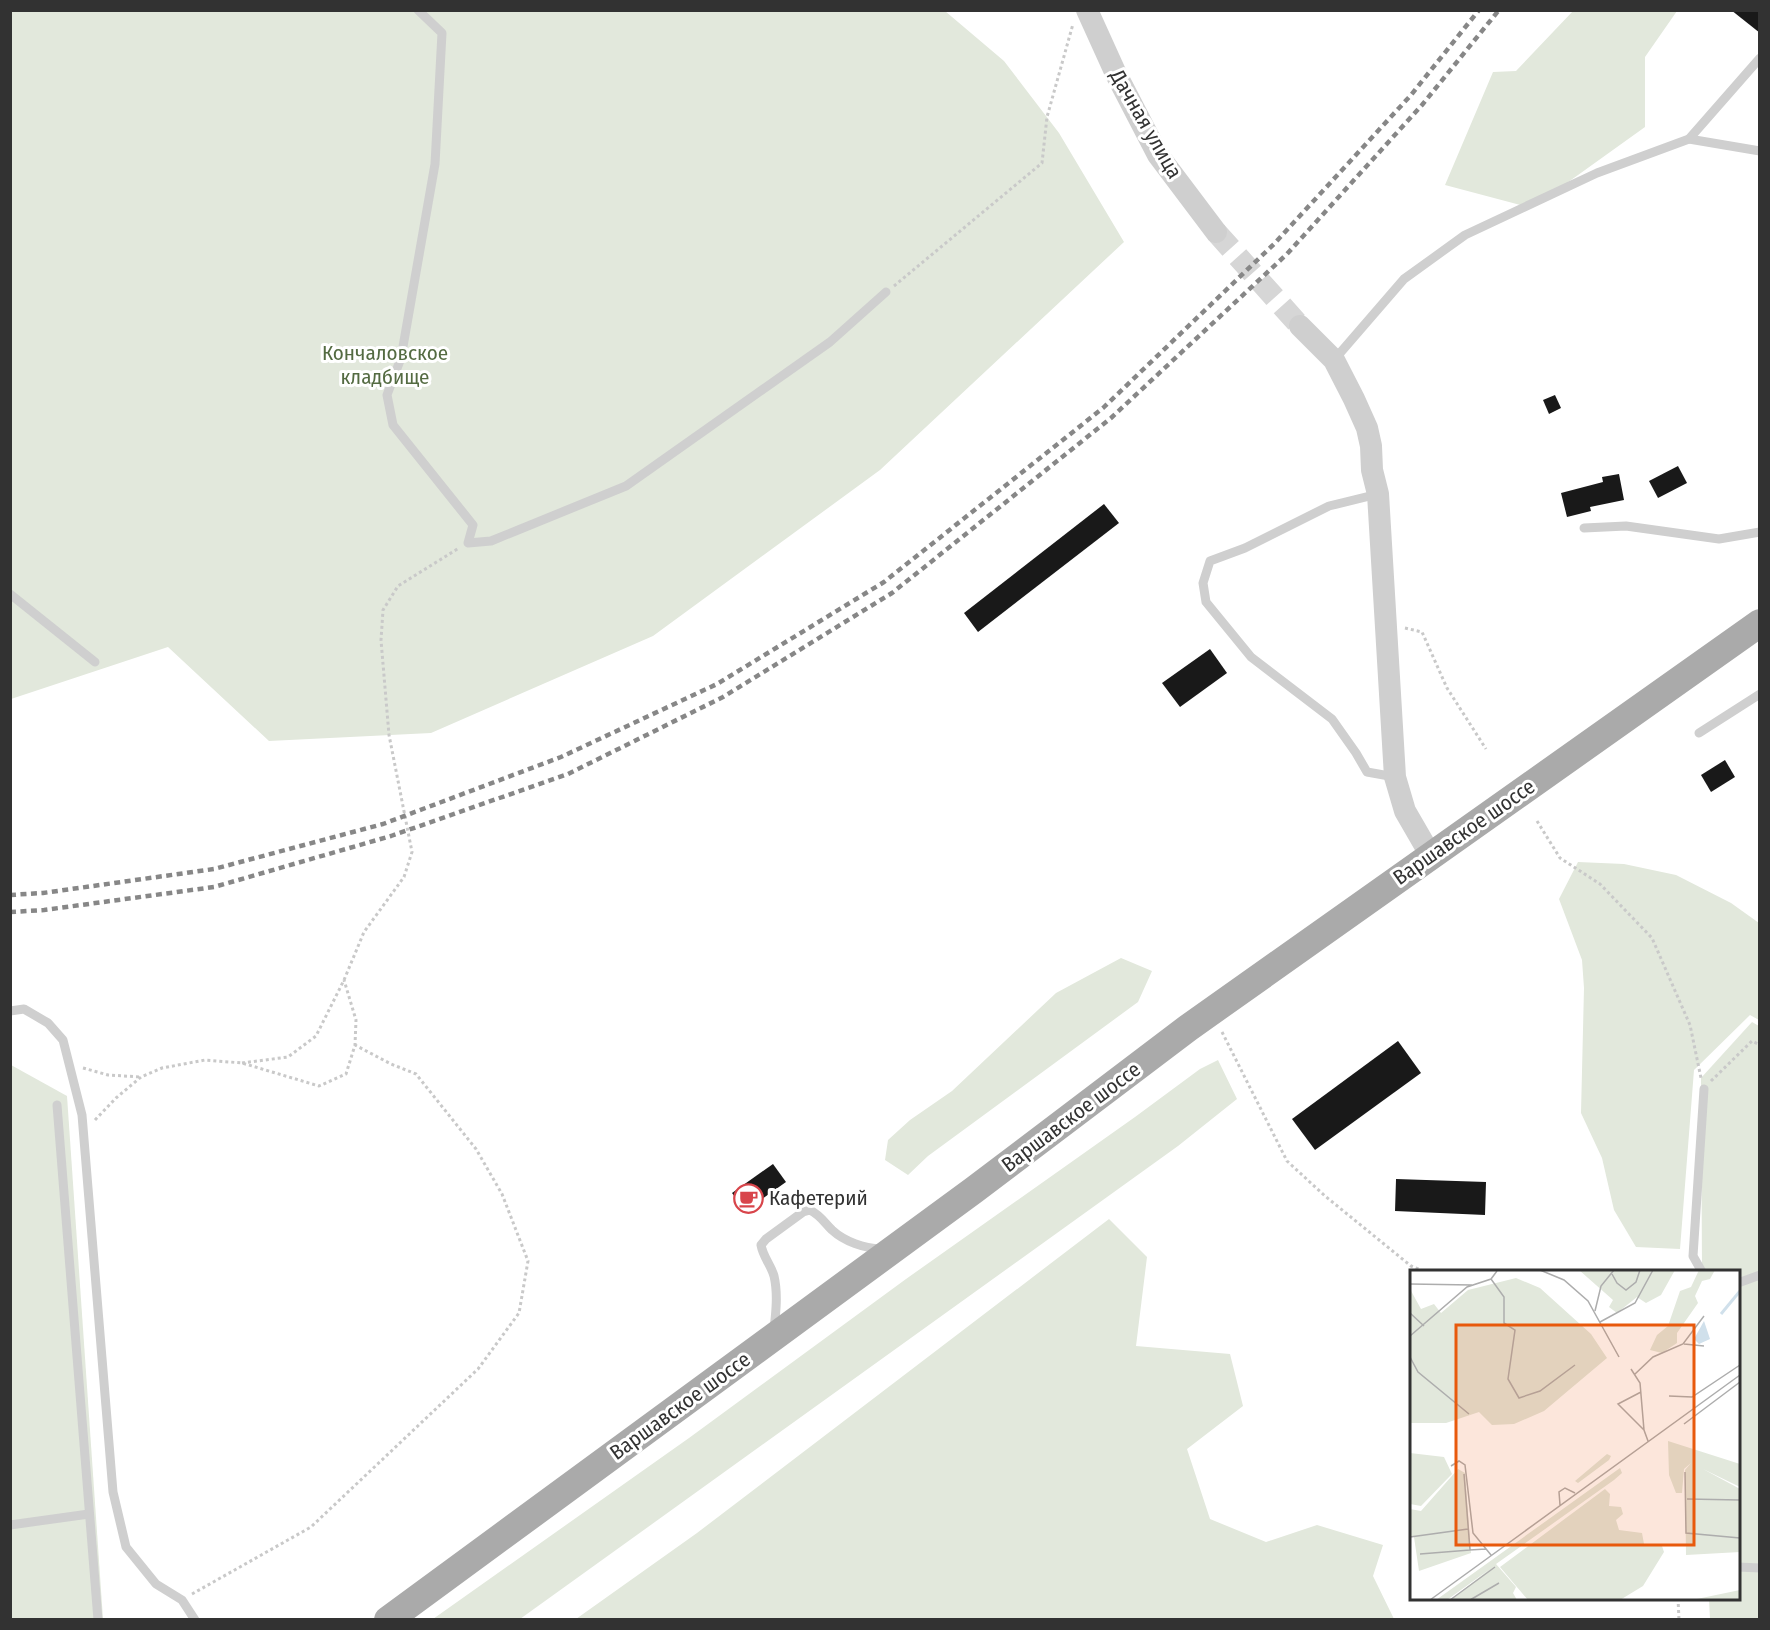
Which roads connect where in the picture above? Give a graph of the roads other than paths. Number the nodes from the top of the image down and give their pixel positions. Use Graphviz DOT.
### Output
graph roads {
  1 [pos="418,10"];
  2 [pos="1080,16"];
  3 [pos="1760,58"];
  4 [pos="1689,139"];
  5 [pos="1760,151"];
  6 [pos="1216,232"];
  7 [pos="886,292"];
  8 [pos="1300,326"];
  9 [pos="1334,360"];
  10 [pos="1378,494"];
  11 [pos="1584,528"];
  12 [pos="1760,532"];
  13 [pos="10,594"];
  14 [pos="1760,623"];
  15 [pos="95,662"];
  16 [pos="1760,694"];
  17 [pos="1699,733"];
  18 [pos="1395,777"];
  19 [pos="1431,856"];
  20 [pos="10,1011"];
  21 [pos="1704,1089"];
  22 [pos="57,1106"];
  23 [pos="893,1250"];
  24 [pos="1701,1270"];
  25 [pos="1760,1275"];
  26 [pos="1740,1282"];
  27 [pos="773,1338"];
  28 [pos="90,1514"];
  29 [pos="10,1525"];
  30 [pos="1740,1567"];
  31 [pos="1760,1568"];
  32 [pos="98,1620"];
  33 [pos="195,1620"];
  34 [pos="388,1620"];
  1 -- 7 [label="lane"];
  2 -- 6 [label="street, Дачная улица"];
  3 -- 4 [label="lane"];
  4 -- 5 [label="lane"];
  4 -- 9 [label="lane"];
  8 -- 9 [label="street"];
  9 -- 10 [label="street"];
  10 -- 18 [label="street"];
  10 -- 18 [label="lane"];
  11 -- 12 [label="lane"];
  13 -- 15 [label="lane"];
  14 -- 19 [label="main road, Варшавское шоссе"];
  16 -- 17 [label="lane"];
  18 -- 19 [label="street"];
  19 -- 23 [label="main road, Варшавское шоссе"];
  20 -- 33 [label="lane"];
  21 -- 24 [label="lane"];
  22 -- 28 [label="lane"];
  23 -- 27 [label="main road, Варшавское шоссе"];
  23 -- 27 [label="lane"];
  25 -- 26 [label="lane"];
  27 -- 34 [label="main road, Варшавское шоссе"];
  28 -- 29 [label="lane"];
  28 -- 32 [label="lane"];
  30 -- 31 [label="lane"];
}
